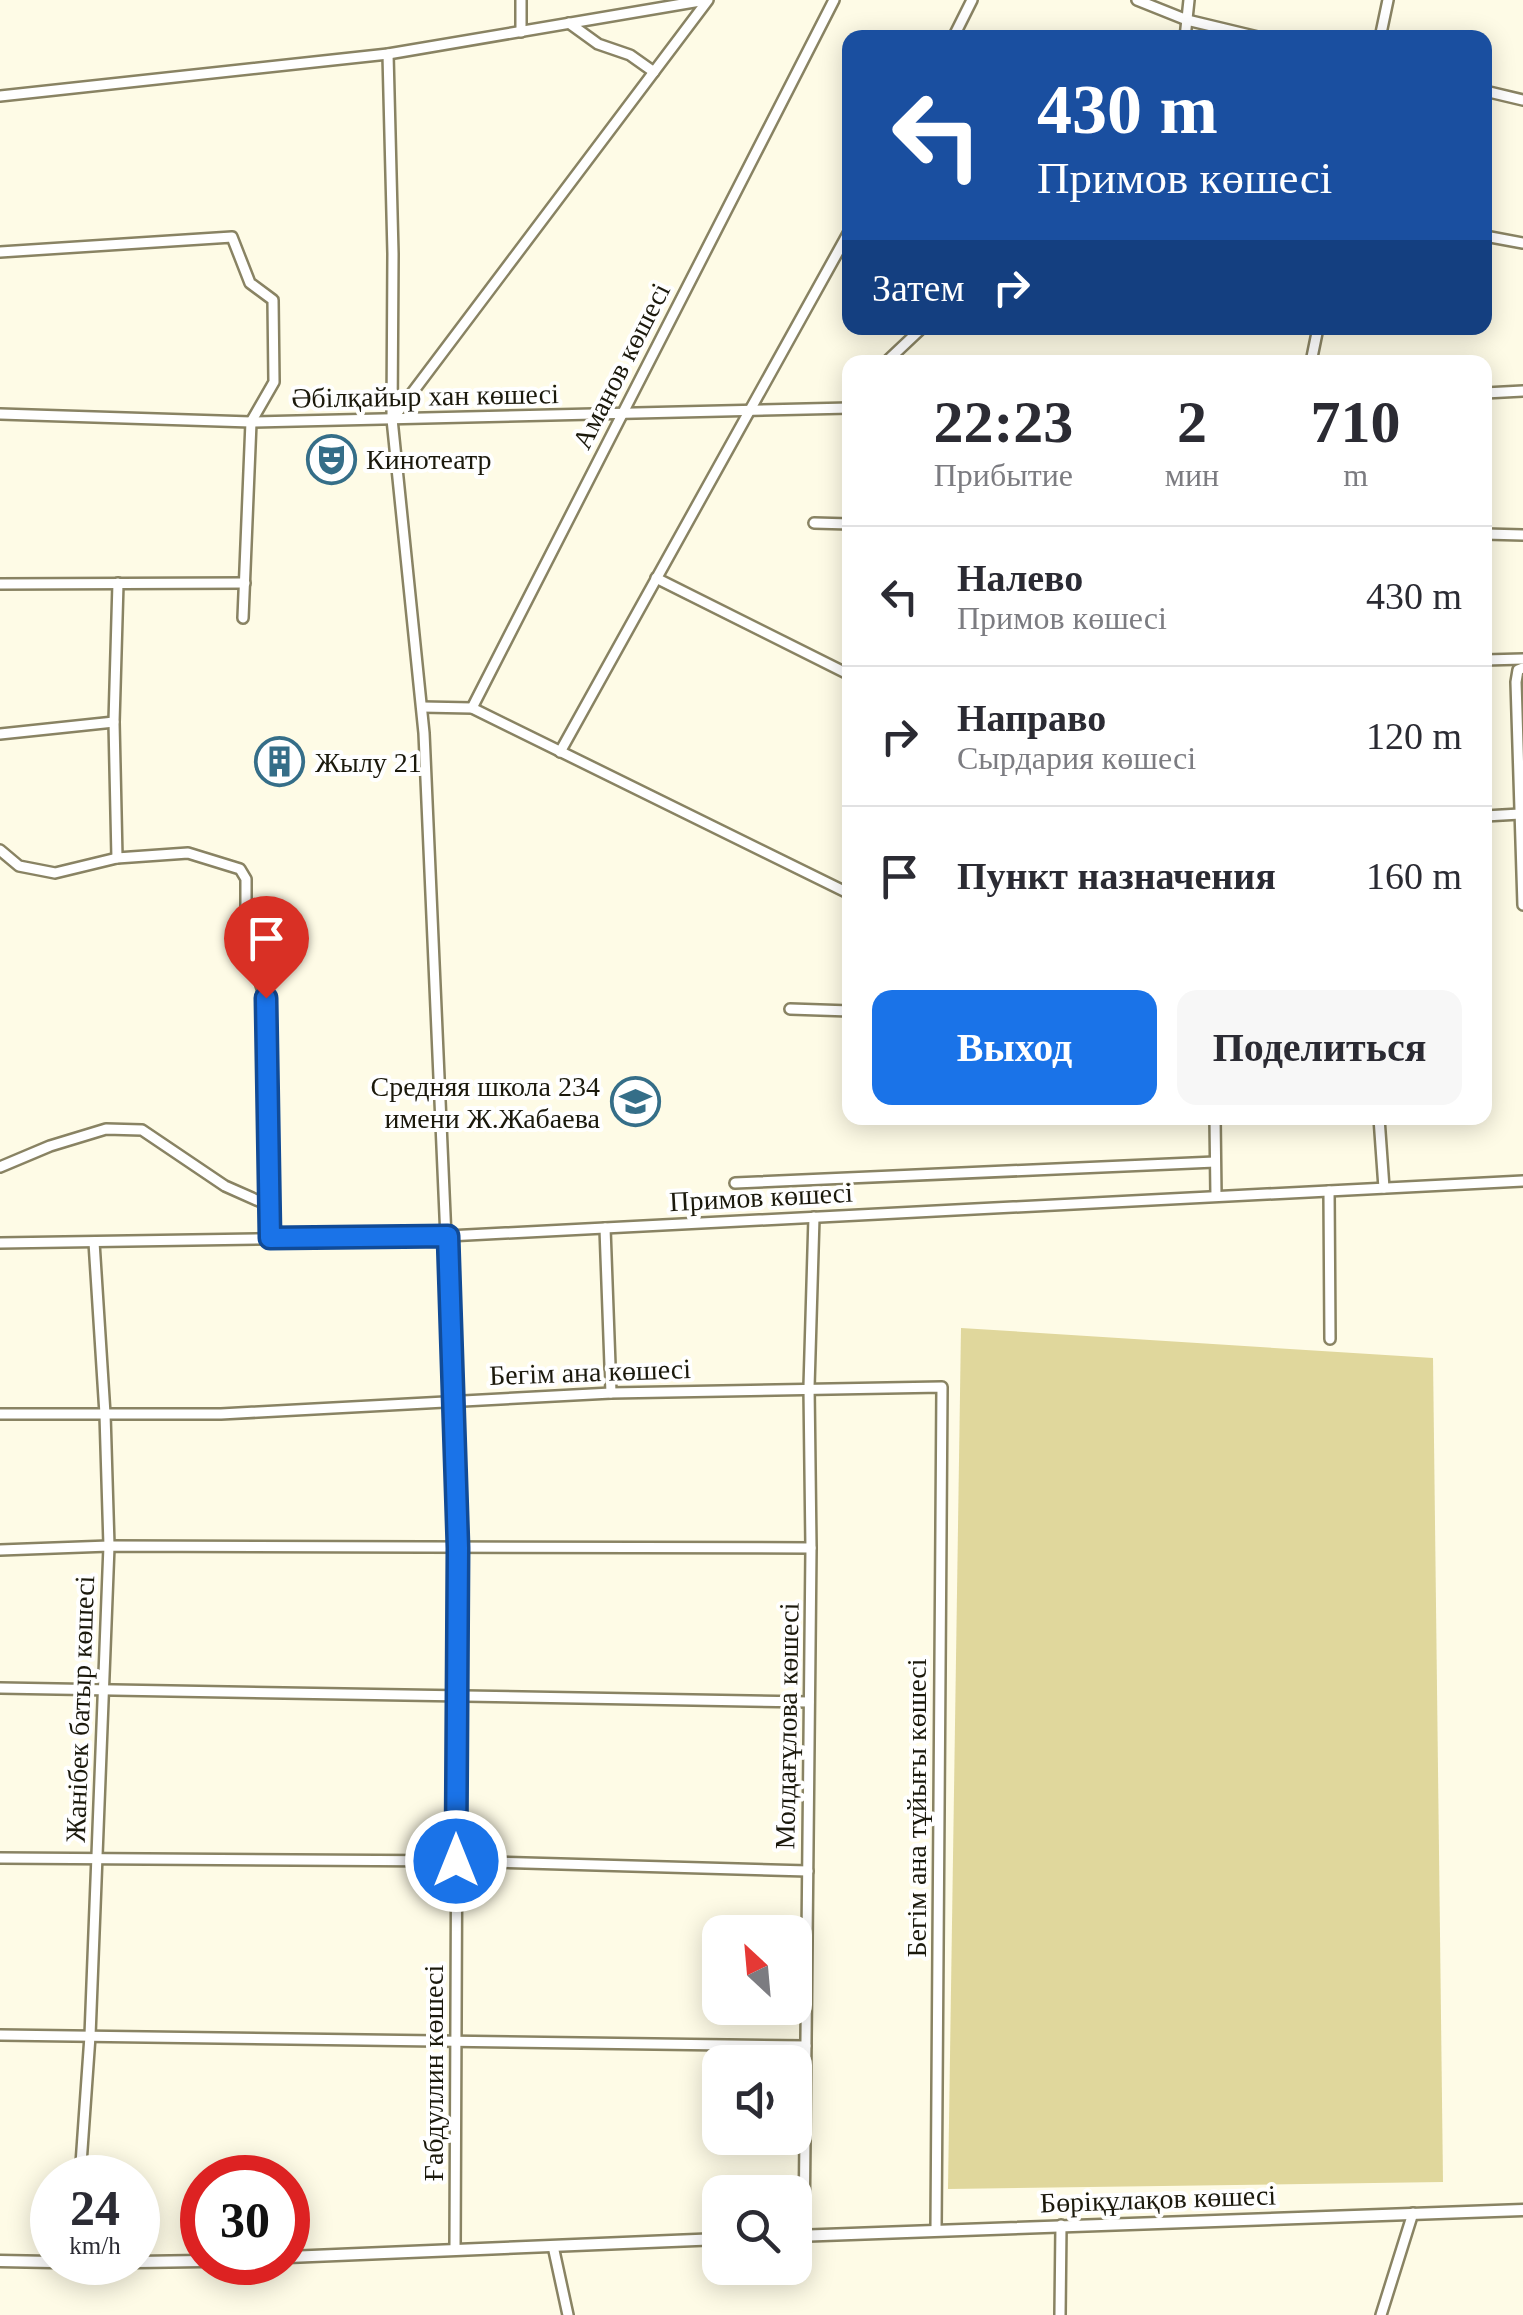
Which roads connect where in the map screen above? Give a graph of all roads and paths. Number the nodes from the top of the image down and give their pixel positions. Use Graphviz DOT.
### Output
graph roads {
  1 [pos="521,0"];
  2 [pos="707,0"];
  3 [pos="834,0"];
  4 [pos="972,0"];
  5 [pos="1137,0"];
  6 [pos="1189,0"];
  7 [pos="1388,0"];
  8 [pos="1187,20"];
  9 [pos="569,23"];
  10 [pos="957,30"];
  11 [pos="1186,30"];
  12 [pos="1229,30"];
  13 [pos="1382,30"];
  14 [pos="522,32"];
  15 [pos="388,54"];
  16 [pos="654,72"];
  17 [pos="1492,92"];
  18 [pos="0,96"];
  19 [pos="1523,100"];
  20 [pos="1492,237"];
  21 [pos="1523,243"];
  22 [pos="842,244"];
  23 [pos="0,252"];
  24 [pos="915,335"];
  25 [pos="893,355"];
  26 [pos="1523,391"];
  27 [pos="1492,393"];
  28 [pos="842,406"];
  29 [pos="747,411"];
  30 [pos="0,414"];
  31 [pos="620,415"];
  32 [pos="392,419"];
  33 [pos="252,422"];
  34 [pos="814,523"];
  35 [pos="842,524"];
  36 [pos="1492,534"];
  37 [pos="1523,535"];
  38 [pos="656,578"];
  39 [pos="118,583"];
  40 [pos="245,583"];
  41 [pos="0,584"];
  42 [pos="244,618"];
  43 [pos="1523,659"];
  44 [pos="1492,660"];
  45 [pos="1523,668"];
  46 [pos="842,670"];
  47 [pos="422,708"];
  48 [pos="472,708"];
  49 [pos="114,722"];
  50 [pos="0,734"];
  51 [pos="560,752"];
  52 [pos="1520,814"];
  53 [pos="1492,816"];
  54 [pos="0,850"];
  55 [pos="117,858"];
  56 [pos="842,890"];
  57 [pos="1523,905"];
  58 [pos="790,1009"];
  59 [pos="842,1011"];
  60 [pos="1215,1125"];
  61 [pos="1380,1125"];
  62 [pos="1216,1162"];
  63 [pos="0,1167"];
  64 [pos="1523,1181"];
  65 [pos="735,1183"];
  66 [pos="1384,1188"];
  67 [pos="1329,1190"];
  68 [pos="1216,1196"];
  69 [pos="270,1206"];
  70 [pos="814,1217"];
  71 [pos="605,1228"];
  72 [pos="448,1236"];
  73 [pos="270,1238"];
  74 [pos="94,1242"];
  75 [pos="0,1243"];
  76 [pos="1330,1338"];
  77 [pos="809,1387"];
  78 [pos="942,1387"];
  79 [pos="611,1393"];
  80 [pos="453,1399"];
  81 [pos="0,1414"];
  82 [pos="106,1414"];
  83 [pos="109,1546"];
  84 [pos="458,1548"];
  85 [pos="811,1548"];
  86 [pos="0,1550"];
  87 [pos="0,1688"];
  88 [pos="104,1690"];
  89 [pos="457,1697"];
  90 [pos="809,1702"];
  91 [pos="0,1858"];
  92 [pos="97,1859"];
  93 [pos="456,1861"];
  94 [pos="808,1871"];
  95 [pos="0,2035"];
  96 [pos="90,2036"];
  97 [pos="456,2040"];
  98 [pos="748,2045"];
  99 [pos="806,2045"];
  100 [pos="82,2155"];
  101 [pos="1523,2210"];
  102 [pos="1413,2213"];
  103 [pos="1061,2225"];
  104 [pos="936,2230"];
  105 [pos="812,2235"];
  106 [pos="702,2240"];
  107 [pos="552,2246"];
  108 [pos="455,2250"];
  109 [pos="310,2256"];
  110 [pos="0,2261"];
  111 [pos="30,2262"];
  112 [pos="568,2315"];
  113 [pos="1060,2315"];
  114 [pos="1381,2315"];
  1 -- 14 [label="street"];
  2 -- 9 [label="street"];
  2 -- 16 [label="street"];
  3 -- 31 [label="street, Аманов көшесі"];
  4 -- 10 [label="street"];
  5 -- 8 [label="street"];
  6 -- 8 [label="street"];
  7 -- 13 [label="street"];
  8 -- 11 [label="street"];
  8 -- 12 [label="street"];
  9 -- 14 [label="street"];
  9 -- 16 [label="street"];
  14 -- 15 [label="street"];
  15 -- 18 [label="street"];
  15 -- 32 [label="street, Ғабдуллин көшесі"];
  16 -- 32 [label="street"];
  17 -- 19 [label="street"];
  20 -- 21 [label="street"];
  22 -- 29 [label="street"];
  23 -- 33 [label="street"];
  24 -- 25 [label="street"];
  26 -- 27 [label="street"];
  28 -- 29 [label="street, Әбілқайыр хан көшесі"];
  29 -- 31 [label="street, Әбілқайыр хан көшесі"];
  29 -- 38 [label="street"];
  30 -- 33 [label="street, Әбілқайыр хан көшесі"];
  31 -- 32 [label="street, Әбілқайыр хан көшесі"];
  31 -- 48 [label="street, Аманов көшесі"];
  32 -- 33 [label="street, Әбілқайыр хан көшесі"];
  32 -- 47 [label="street, Ғабдуллин көшесі"];
  33 -- 40 [label="street"];
  34 -- 35 [label="street"];
  36 -- 37 [label="street"];
  38 -- 46 [label="street"];
  38 -- 51 [label="street"];
  39 -- 40 [label="street"];
  39 -- 41 [label="street"];
  39 -- 49 [label="street"];
  40 -- 42 [label="street"];
  43 -- 44 [label="street"];
  45 -- 52 [label="street"];
  47 -- 48 [label="street"];
  47 -- 72 [label="street, Ғабдуллин көшесі"];
  48 -- 51 [label="street"];
  49 -- 50 [label="street"];
  49 -- 55 [label="street"];
  51 -- 56 [label="street"];
  52 -- 53 [label="street"];
  52 -- 57 [label="street"];
  54 -- 55 [label="street"];
  55 -- 69 [label="street"];
  58 -- 59 [label="street"];
  60 -- 62 [label="street"];
  61 -- 66 [label="street"];
  62 -- 65 [label="street"];
  62 -- 68 [label="street"];
  63 -- 69 [label="street"];
  64 -- 66 [label="street, Примов көшесі"];
  66 -- 67 [label="street, Примов көшесі"];
  67 -- 68 [label="street, Примов көшесі"];
  67 -- 76 [label="street"];
  68 -- 70 [label="street, Примов көшесі"];
  69 -- 73 [label="street"];
  70 -- 71 [label="street, Примов көшесі"];
  70 -- 77 [label="street, Молдағұлова көшесі"];
  71 -- 72 [label="street, Примов көшесі"];
  71 -- 79 [label="street"];
  72 -- 73 [label="street, Примов көшесі"];
  72 -- 80 [label="street, Ғабдуллин көшесі"];
  73 -- 74 [label="street, Примов көшесі"];
  74 -- 75 [label="street, Примов көшесі"];
  74 -- 82 [label="street, Жанібек батыр көшесі"];
  77 -- 78 [label="street, Бегім ана көшесі"];
  77 -- 79 [label="street, Бегім ана көшесі"];
  77 -- 85 [label="street, Молдағұлова көшесі"];
  78 -- 104 [label="street, Бегім ана тұйығы көшесі"];
  79 -- 80 [label="street, Бегім ана көшесі"];
  80 -- 82 [label="street, Бегім ана көшесі"];
  80 -- 84 [label="street, Ғабдуллин көшесі"];
  81 -- 82 [label="street, Бегім ана көшесі"];
  82 -- 83 [label="street, Жанібек батыр көшесі"];
  83 -- 84 [label="street"];
  83 -- 86 [label="street"];
  83 -- 88 [label="street, Жанібек батыр көшесі"];
  84 -- 85 [label="street"];
  84 -- 89 [label="street, Ғабдуллин көшесі"];
  85 -- 90 [label="street, Молдағұлова көшесі"];
  87 -- 88 [label="street"];
  88 -- 89 [label="street"];
  88 -- 92 [label="street, Жанібек батыр көшесі"];
  89 -- 90 [label="street"];
  89 -- 93 [label="street, Ғабдуллин көшесі"];
  90 -- 94 [label="street, Молдағұлова көшесі"];
  91 -- 92 [label="street"];
  92 -- 93 [label="street"];
  92 -- 96 [label="street, Жанібек батыр көшесі"];
  93 -- 94 [label="street"];
  93 -- 97 [label="street, Ғабдуллин көшесі"];
  94 -- 99 [label="street, Молдағұлова көшесі"];
  95 -- 96 [label="street"];
  96 -- 97 [label="street"];
  96 -- 100 [label="street, Жанібек батыр көшесі"];
  97 -- 98 [label="street"];
  97 -- 108 [label="street, Ғабдуллин көшесі"];
  101 -- 102 [label="street, Бөріқұлақов көшесі"];
  102 -- 103 [label="street, Бөріқұлақов көшесі"];
  102 -- 114 [label="street"];
  103 -- 104 [label="street, Бөріқұлақов көшесі"];
  103 -- 113 [label="street"];
  104 -- 105 [label="street, Бөріқұлақов көшесі"];
  106 -- 107 [label="street"];
  107 -- 108 [label="street"];
  107 -- 112 [label="street"];
  108 -- 109 [label="street"];
  110 -- 111 [label="street"];
}
